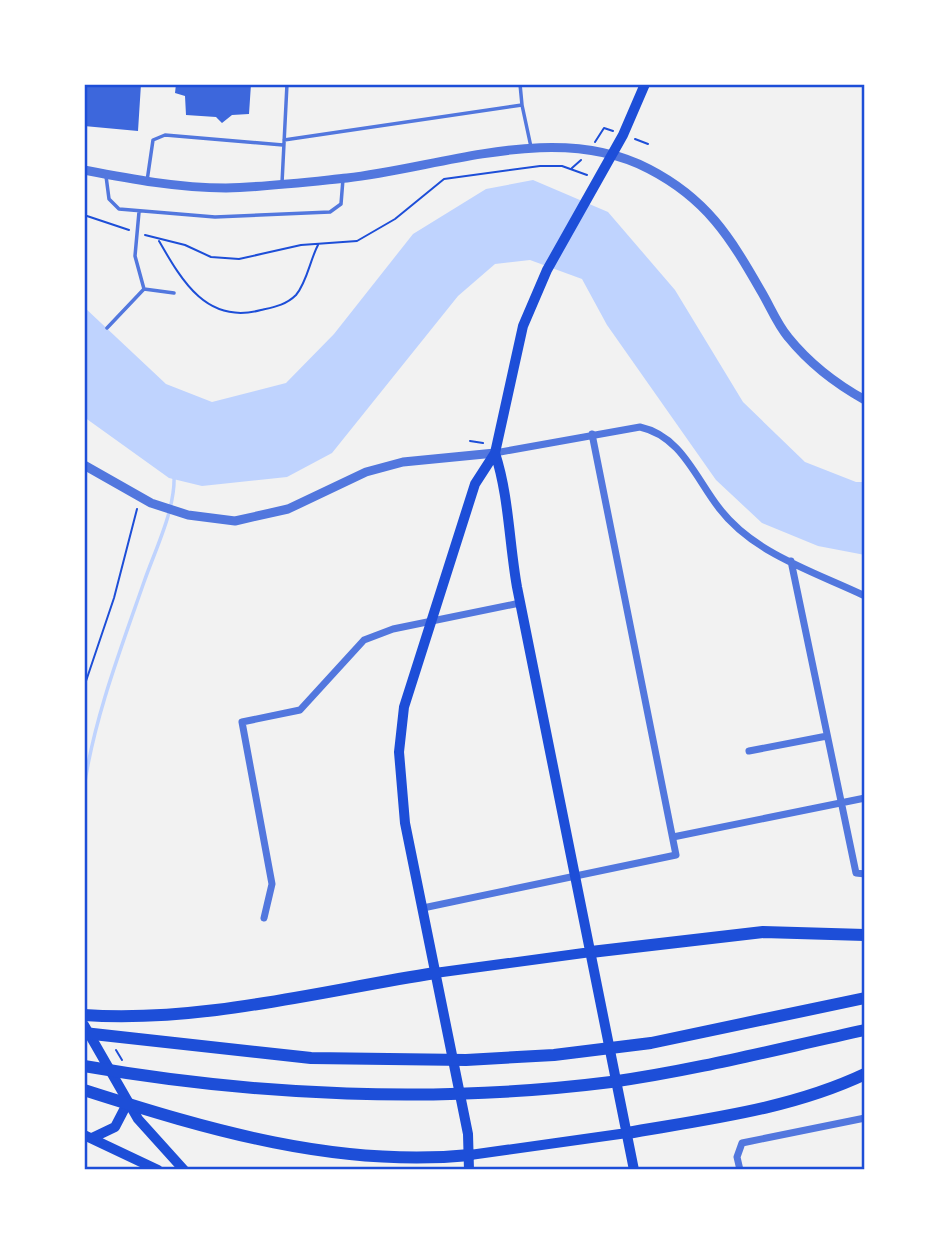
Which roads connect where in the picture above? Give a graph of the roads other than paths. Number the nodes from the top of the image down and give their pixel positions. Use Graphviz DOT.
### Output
graph roads {
  1 [pos="287,84"];
  2 [pos="520,84"];
  3 [pos="645,84"];
  4 [pos="522,105"];
  5 [pos="284,143"];
  6 [pos="532,149"];
  7 [pos="613,153"];
  8 [pos="84,170"];
  9 [pos="105,174"];
  10 [pos="343,178"];
  11 [pos="146,182"];
  12 [pos="282,183"];
  13 [pos="139,212"];
  14 [pos="144,289"];
  15 [pos="174,293"];
  16 [pos="107,328"];
  17 [pos="865,400"];
  18 [pos="592,434"];
  19 [pos="495,453"];
  20 [pos="84,465"];
  21 [pos="791,561"];
  22 [pos="865,596"];
  23 [pos="520,603"];
  24 [pos="431,620"];
  25 [pos="827,736"];
  26 [pos="749,751"];
  27 [pos="865,798"];
  28 [pos="842,803"];
  29 [pos="673,837"];
  30 [pos="865,874"];
  31 [pos="576,875"];
  32 [pos="422,908"];
  33 [pos="264,918"];
  34 [pos="865,935"];
  35 [pos="591,952"];
  36 [pos="435,973"];
  37 [pos="865,998"];
  38 [pos="84,1015"];
  39 [pos="84,1025"];
  40 [pos="865,1030"];
  41 [pos="84,1033"];
  42 [pos="84,1066"];
  43 [pos="865,1074"];
  44 [pos="84,1090"];
  45 [pos="128,1102"];
  46 [pos="865,1118"];
  47 [pos="627,1133"];
  48 [pos="88,1137"];
  49 [pos="470,1155"];
  50 [pos="158,1170"];
  51 [pos="184,1170"];
  52 [pos="469,1170"];
  53 [pos="634,1170"];
  54 [pos="740,1170"];
  1 -- 5 [label="lane"];
  2 -- 4 [label="lane"];
  3 -- 7 [label="main road"];
  4 -- 5 [label="lane"];
  4 -- 6 [label="lane"];
  5 -- 11 [label="lane"];
  5 -- 12 [label="lane"];
  6 -- 7 [label="street"];
  6 -- 10 [label="street"];
  7 -- 17 [label="street"];
  7 -- 19 [label="main road"];
  8 -- 9 [label="street"];
  9 -- 11 [label="street"];
  9 -- 13 [label="lane"];
  10 -- 12 [label="street"];
  10 -- 13 [label="lane"];
  11 -- 12 [label="street"];
  13 -- 14 [label="lane"];
  14 -- 15 [label="lane"];
  14 -- 16 [label="lane"];
  18 -- 19 [label="street"];
  18 -- 21 [label="street"];
  18 -- 29 [label="street"];
  19 -- 20 [label="street"];
  19 -- 23 [label="main road"];
  19 -- 24 [label="main road"];
  21 -- 22 [label="street"];
  21 -- 25 [label="street"];
  23 -- 24 [label="street"];
  23 -- 31 [label="main road"];
  24 -- 32 [label="main road"];
  24 -- 33 [label="street"];
  25 -- 26 [label="street"];
  25 -- 28 [label="street"];
  27 -- 28 [label="street"];
  28 -- 29 [label="street"];
  28 -- 30 [label="street"];
  29 -- 31 [label="street"];
  31 -- 32 [label="street"];
  31 -- 35 [label="main road"];
  32 -- 36 [label="main road"];
  34 -- 35 [label="highway"];
  35 -- 36 [label="main road"];
  35 -- 47 [label="main road"];
  36 -- 38 [label="highway"];
  36 -- 49 [label="main road"];
  37 -- 41 [label="highway"];
  39 -- 45 [label="main road"];
  40 -- 42 [label="highway"];
  43 -- 47 [label="highway"];
  44 -- 49 [label="highway"];
  45 -- 48 [label="main road"];
  45 -- 51 [label="main road"];
  46 -- 54 [label="street"];
  47 -- 49 [label="main road"];
  47 -- 53 [label="main road"];
  48 -- 50 [label="main road"];
  49 -- 52 [label="main road"];
}
